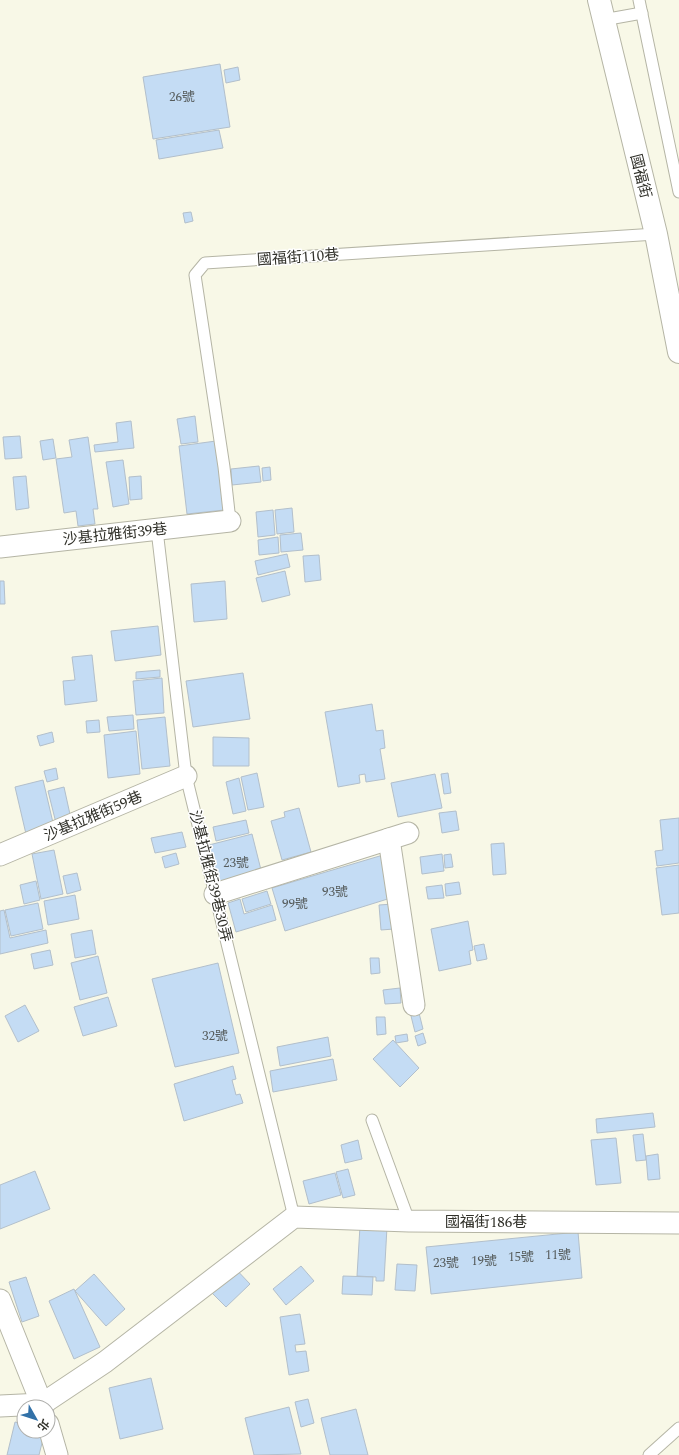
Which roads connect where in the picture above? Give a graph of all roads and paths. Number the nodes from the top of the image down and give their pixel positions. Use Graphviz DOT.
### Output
graph roads {
  1 [pos="639,0"];
  2 [pos="601,10"];
  3 [pos="642,13"];
  4 [pos="679,192"];
  5 [pos="656,234"];
  6 [pos="679,352"];
  7 [pos="230,521"];
  8 [pos="157,530"];
  9 [pos="0,547"];
  10 [pos="186,776"];
  11 [pos="0,855"];
  12 [pos="215,894"];
  13 [pos="414,1005"];
  14 [pos="372,1120"];
  15 [pos="294,1217"];
  16 [pos="409,1221"];
  17 [pos="679,1223"];
  18 [pos="0,1300"];
  19 [pos="39,1399"];
  20 [pos="52,1399"];
  21 [pos="0,1406"];
  22 [pos="16,1406"];
  23 [pos="679,1428"];
  24 [pos="52,1439"];
  25 [pos="57,1455"];
  26 [pos="649,1455"];
  1 -- 3 [label="lane"];
  2 -- 3 [label="lane"];
  2 -- 5 [label="street, 國福街"];
  3 -- 4 [label="lane"];
  5 -- 6 [label="street, 國福街"];
  5 -- 7 [label="lane, 國福街110巷"];
  7 -- 8 [label="street, 沙基拉雅街39巷"];
  8 -- 9 [label="street, 沙基拉雅街39巷"];
  8 -- 10 [label="lane, 沙基拉雅街39巷30弄"];
  10 -- 11 [label="street, 沙基拉雅街59巷"];
  10 -- 12 [label="lane, 沙基拉雅街39巷30弄"];
  12 -- 13 [label="street"];
  12 -- 15 [label="lane, 沙基拉雅街39巷30弄"];
  14 -- 16 [label="lane"];
  15 -- 16 [label="street, 國福街186巷"];
  15 -- 20 [label="street"];
  16 -- 17 [label="street, 國福街186巷"];
  18 -- 19 [label="street"];
  21 -- 22 [label="street"];
  23 -- 26 [label="lane"];
  24 -- 25 [label="street"];
}
